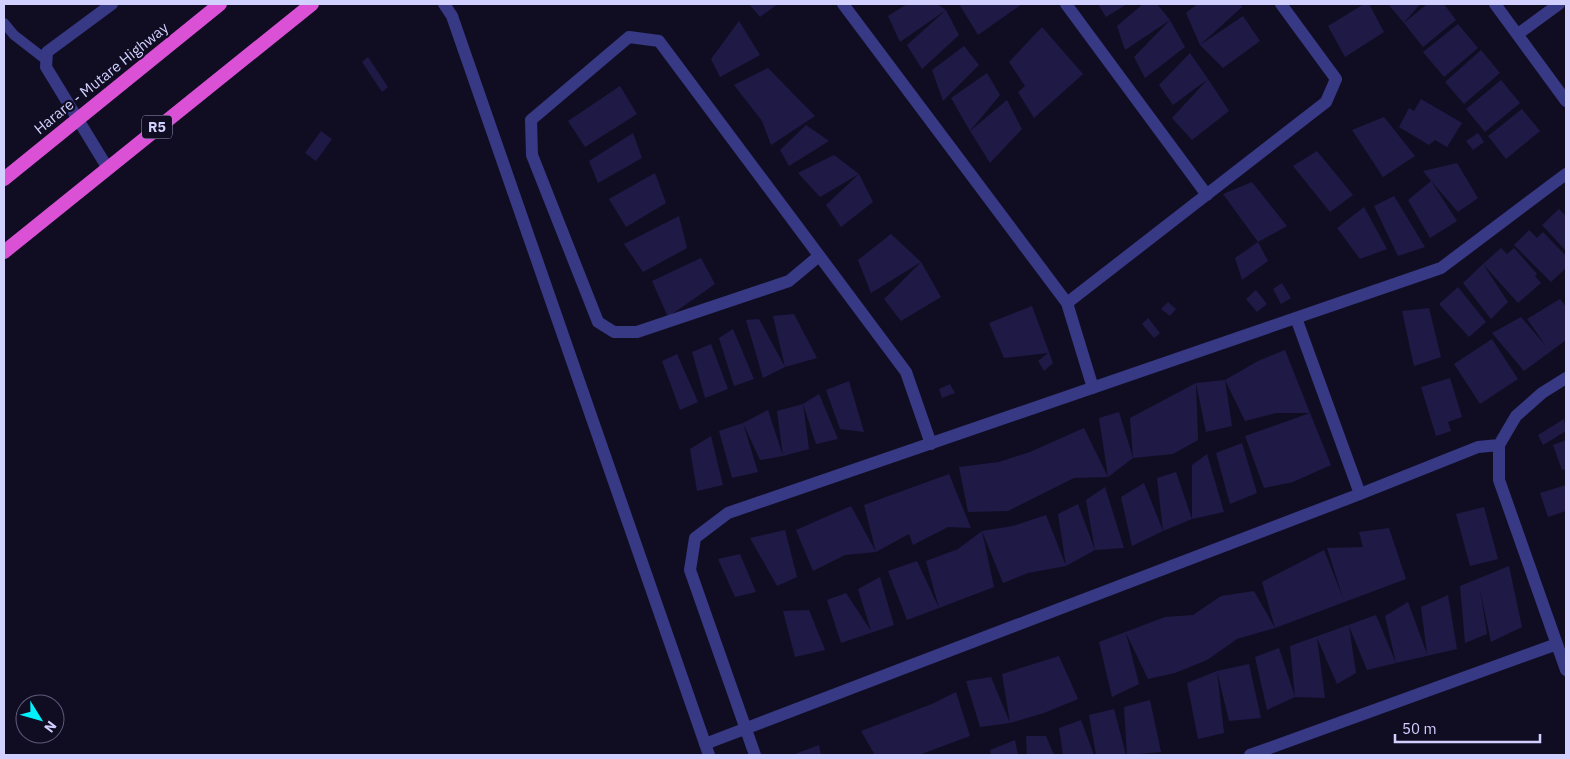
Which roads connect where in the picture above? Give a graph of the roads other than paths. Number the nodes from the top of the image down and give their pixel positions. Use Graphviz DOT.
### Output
graph roads {
  1 [pos="112,4"];
  2 [pos="220,4"];
  3 [pos="312,4"];
  4 [pos="444,4"];
  5 [pos="843,4"];
  6 [pos="1066,4"];
  7 [pos="1281,4"];
  8 [pos="1495,4"];
  9 [pos="1558,4"];
  10 [pos="4,23"];
  11 [pos="1518,34"];
  12 [pos="45,59"];
  13 [pos="1566,101"];
  14 [pos="77,119"];
  15 [pos="107,167"];
  16 [pos="1566,174"];
  17 [pos="4,179"];
  18 [pos="1207,195"];
  19 [pos="4,252"];
  20 [pos="819,256"];
  21 [pos="1067,303"];
  22 [pos="1296,318"];
  23 [pos="1566,378"];
  24 [pos="1093,388"];
  25 [pos="931,444"];
  26 [pos="1499,445"];
  27 [pos="1360,494"];
  28 [pos="1557,644"];
  29 [pos="1566,670"];
  30 [pos="746,729"];
  31 [pos="707,750"];
  32 [pos="755,755"];
  33 [pos="1250,755"];
  1 -- 12 [label="street"];
  2 -- 14 [label="highway, Harare - Mutare Highway"];
  3 -- 15 [label="highway, R5"];
  4 -- 31 [label="street"];
  5 -- 21 [label="street"];
  6 -- 18 [label="street"];
  7 -- 18 [label="street"];
  8 -- 11 [label="street"];
  9 -- 11 [label="street"];
  10 -- 12 [label="lane"];
  11 -- 13 [label="street"];
  12 -- 14 [label="street"];
  14 -- 15 [label="street"];
  14 -- 17 [label="highway, Harare - Mutare Highway"];
  15 -- 19 [label="highway, R5"];
  16 -- 22 [label="street"];
  18 -- 21 [label="street"];
  20 -- 20 [label="street"];
  20 -- 25 [label="street"];
  21 -- 24 [label="street"];
  22 -- 24 [label="street"];
  22 -- 27 [label="street"];
  23 -- 26 [label="street"];
  24 -- 25 [label="street"];
  25 -- 30 [label="street"];
  26 -- 27 [label="street"];
  26 -- 28 [label="street"];
  27 -- 30 [label="street"];
  28 -- 29 [label="street"];
  28 -- 33 [label="street"];
  30 -- 31 [label="street"];
  30 -- 32 [label="street"];
}
